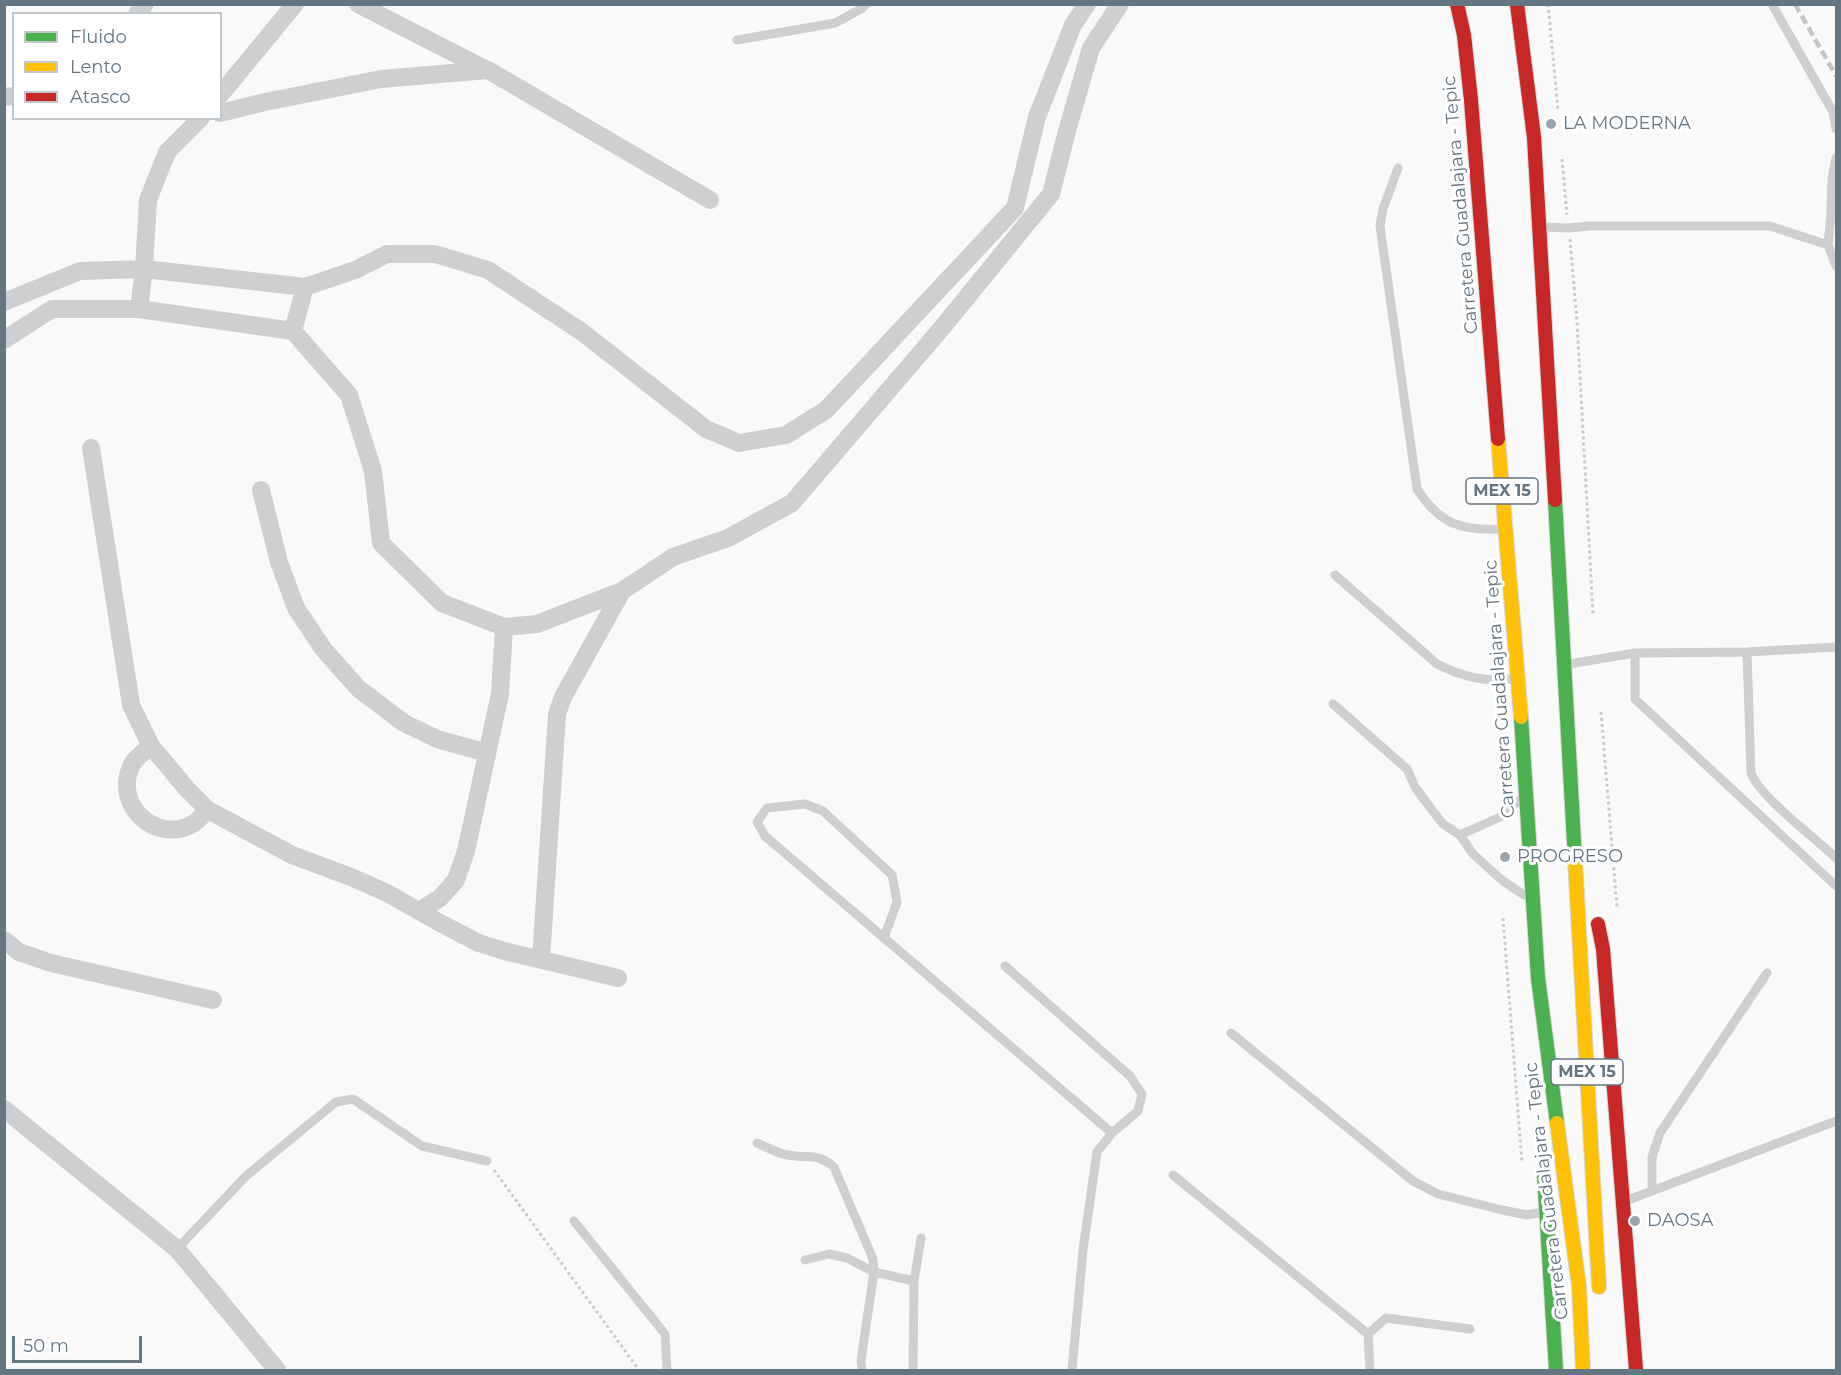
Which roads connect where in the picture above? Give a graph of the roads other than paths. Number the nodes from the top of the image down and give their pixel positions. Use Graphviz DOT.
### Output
graph roads {
  1 [pos="295,4"];
  2 [pos="358,4"];
  3 [pos="866,4"];
  4 [pos="1087,4"];
  5 [pos="1120,4"];
  6 [pos="1457,4"];
  7 [pos="1517,4"];
  8 [pos="1773,6"];
  9 [pos="737,40"];
  10 [pos="488,70"];
  11 [pos="1048,89"];
  12 [pos="222,93"];
  13 [pos="1076,100"];
  14 [pos="222,113"];
  15 [pos="199,120"];
  16 [pos="1836,129"];
  17 [pos="1836,158"];
  18 [pos="1025,166"];
  19 [pos="1398,168"];
  20 [pos="1056,175"];
  21 [pos="710,200"];
  22 [pos="1539,226"];
  23 [pos="1828,245"];
  24 [pos="1836,266"];
  25 [pos="144,269"];
  26 [pos="306,287"];
  27 [pos="4,302"];
  28 [pos="139,309"];
  29 [pos="918,312"];
  30 [pos="941,329"];
  31 [pos="293,331"];
  32 [pos="4,340"];
  33 [pos="91,448"];
  34 [pos="261,490"];
  35 [pos="1506,528"];
  36 [pos="1335,575"];
  37 [pos="622,591"];
  38 [pos="504,627"];
  39 [pos="1836,647"];
  40 [pos="1747,652"];
  41 [pos="1635,653"];
  42 [pos="1564,664"];
  43 [pos="1518,678"];
  44 [pos="1333,704"];
  45 [pos="151,746"];
  46 [pos="487,753"];
  47 [pos="1570,773"];
  48 [pos="1527,793"];
  49 [pos="208,810"];
  50 [pos="1460,835"];
  51 [pos="1836,858"];
  52 [pos="1589,879"];
  53 [pos="1836,886"];
  54 [pos="1533,901"];
  55 [pos="419,911"];
  56 [pos="1596,914"];
  57 [pos="884,938"];
  58 [pos="4,940"];
  59 [pos="541,960"];
  60 [pos="1005,966"];
  61 [pos="1767,973"];
  62 [pos="618,978"];
  63 [pos="1538,978"];
  64 [pos="213,1000"];
  65 [pos="1231,1033"];
  66 [pos="1535,1062"];
  67 [pos="4,1109"];
  68 [pos="1836,1121"];
  69 [pos="1112,1133"];
  70 [pos="757,1143"];
  71 [pos="487,1161"];
  72 [pos="1543,1165"];
  73 [pos="1173,1175"];
  74 [pos="1652,1191"];
  75 [pos="1623,1202"];
  76 [pos="1546,1211"];
  77 [pos="574,1221"];
  78 [pos="921,1238"];
  79 [pos="177,1249"];
  80 [pos="805,1260"];
  81 [pos="874,1272"];
  82 [pos="914,1281"];
  83 [pos="1601,1304"];
  84 [pos="1470,1329"];
  85 [pos="1368,1334"];
  86 [pos="278,1371"];
  87 [pos="667,1371"];
  88 [pos="862,1371"];
  89 [pos="913,1371"];
  90 [pos="1072,1371"];
  91 [pos="1370,1371"];
  92 [pos="1556,1371"];
  93 [pos="1583,1371"];
  94 [pos="1636,1371"];
  1 -- 12 [label="street"];
  2 -- 10 [label="street"];
  3 -- 9 [label="lane"];
  4 -- 11 [label="street"];
  5 -- 13 [label="street"];
  6 -- 35 [label="highway, Carretera Guadalajara - Tepic / MEX 15"];
  7 -- 22 [label="highway, MEX 15"];
  8 -- 16 [label="lane"];
  10 -- 14 [label="street"];
  10 -- 21 [label="street"];
  11 -- 13 [label="street"];
  11 -- 18 [label="street"];
  13 -- 20 [label="street"];
  15 -- 25 [label="street"];
  17 -- 23 [label="lane"];
  18 -- 20 [label="street"];
  18 -- 29 [label="street"];
  19 -- 35 [label="lane"];
  20 -- 30 [label="street"];
  22 -- 23 [label="lane"];
  22 -- 42 [label="highway, MEX 15"];
  23 -- 24 [label="lane"];
  25 -- 26 [label="street"];
  25 -- 27 [label="street"];
  25 -- 28 [label="street"];
  26 -- 29 [label="street"];
  26 -- 31 [label="street"];
  28 -- 31 [label="street"];
  28 -- 32 [label="street"];
  29 -- 30 [label="street"];
  30 -- 37 [label="street"];
  31 -- 38 [label="street"];
  33 -- 45 [label="street"];
  34 -- 46 [label="street"];
  35 -- 43 [label="highway, Carretera Guadalajara - Tepic / MEX 15"];
  36 -- 43 [label="lane"];
  37 -- 38 [label="street"];
  37 -- 59 [label="street"];
  38 -- 46 [label="street"];
  39 -- 40 [label="lane"];
  40 -- 41 [label="lane"];
  40 -- 51 [label="lane"];
  41 -- 42 [label="lane"];
  41 -- 53 [label="lane"];
  42 -- 47 [label="highway, MEX 15"];
  43 -- 48 [label="highway, Carretera Guadalajara - Tepic / MEX 15"];
  44 -- 50 [label="lane"];
  45 -- 49 [label="street"];
  45 -- 49 [label="street"];
  46 -- 55 [label="street"];
  47 -- 52 [label="highway"];
  47 -- 83 [label="highway, MEX 15"];
  48 -- 50 [label="lane"];
  48 -- 54 [label="highway, Carretera Guadalajara - Tepic / MEX 15"];
  49 -- 55 [label="street"];
  50 -- 54 [label="lane"];
  54 -- 63 [label="highway, Carretera Guadalajara - Tepic / MEX 15"];
  55 -- 59 [label="street"];
  56 -- 75 [label="highway"];
  57 -- 57 [label="lane"];
  57 -- 69 [label="lane"];
  58 -- 64 [label="street"];
  59 -- 62 [label="street"];
  60 -- 69 [label="lane"];
  61 -- 74 [label="lane"];
  63 -- 66 [label="highway"];
  63 -- 93 [label="highway, Carretera Guadalajara - Tepic / MEX 15"];
  65 -- 76 [label="lane"];
  67 -- 79 [label="street"];
  68 -- 74 [label="lane"];
  69 -- 90 [label="lane"];
  70 -- 81 [label="lane"];
  71 -- 79 [label="lane"];
  72 -- 76 [label="highway"];
  73 -- 85 [label="lane"];
  74 -- 75 [label="lane"];
  75 -- 94 [label="highway"];
  76 -- 92 [label="highway"];
  77 -- 87 [label="lane"];
  78 -- 82 [label="lane"];
  79 -- 86 [label="street"];
  80 -- 81 [label="lane"];
  81 -- 82 [label="lane"];
  81 -- 88 [label="lane"];
  82 -- 89 [label="lane"];
  84 -- 85 [label="lane"];
  85 -- 91 [label="lane"];
}
